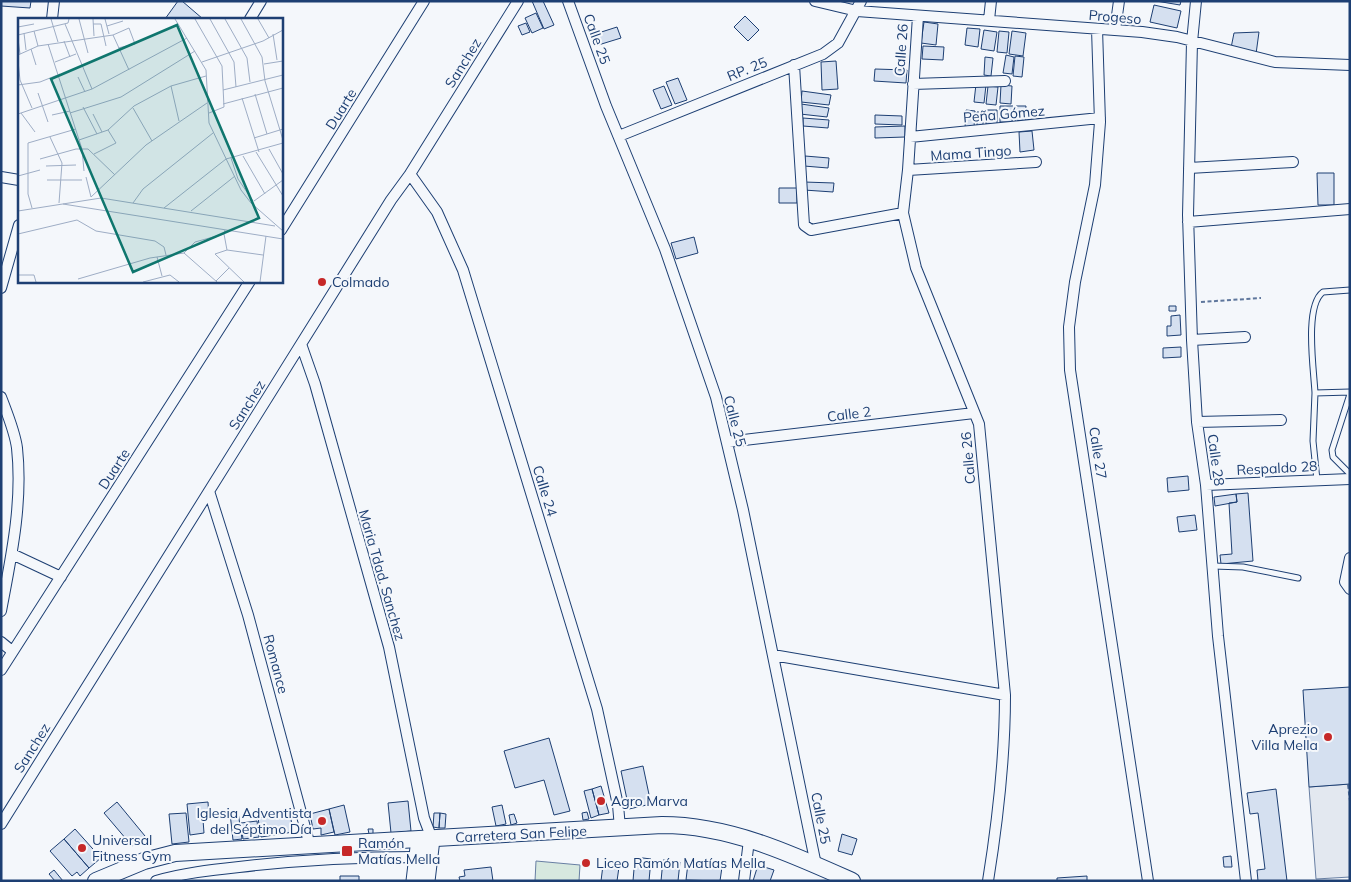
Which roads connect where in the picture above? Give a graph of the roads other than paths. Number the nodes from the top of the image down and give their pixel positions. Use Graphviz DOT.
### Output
graph roads {
  1 [pos="54,1"];
  2 [pos="261,1"];
  3 [pos="424,1"];
  4 [pos="518,1"];
  5 [pos="568,1"];
  6 [pos="816,1"];
  7 [pos="991,1"];
  8 [pos="1119,1"];
  9 [pos="1196,1"];
  10 [pos="859,6"];
  11 [pos="918,16"];
  12 [pos="52,18"];
  13 [pos="251,18"];
  14 [pos="989,20"];
  15 [pos="1097,29"];
  16 [pos="1115,30"];
  17 [pos="1192,42"];
  18 [pos="794,65"];
  19 [pos="1350,65"];
  20 [pos="1005,80"];
  21 [pos="913,84"];
  22 [pos="1100,118"];
  23 [pos="619,136"];
  24 [pos="910,137"];
  25 [pos="1036,162"];
  26 [pos="1293,162"];
  27 [pos="1189,168"];
  28 [pos="908,170"];
  29 [pos="410,174"];
  30 [pos="1,177"];
  31 [pos="18,180"];
  32 [pos="1350,209"];
  33 [pos="903,213"];
  34 [pos="1188,222"];
  35 [pos="282,228"];
  36 [pos="17,242"];
  37 [pos="249,282"];
  38 [pos="1,288"];
  39 [pos="1350,290"];
  40 [pos="1245,337"];
  41 [pos="1192,340"];
  42 [pos="301,344"];
  43 [pos="1314,393"];
  44 [pos="1350,393"];
  45 [pos="1,397"];
  46 [pos="974,413"];
  47 [pos="1280,420"];
  48 [pos="1197,422"];
  49 [pos="727,442"];
  50 [pos="1350,474"];
  51 [pos="1350,479"];
  52 [pos="1317,480"];
  53 [pos="1206,486"];
  54 [pos="209,492"];
  55 [pos="12,554"];
  56 [pos="1350,558"];
  57 [pos="1213,566"];
  58 [pos="61,577"];
  59 [pos="1298,578"];
  60 [pos="1350,590"];
  61 [pos="1,611"];
  62 [pos="1,642"];
  63 [pos="12,651"];
  64 [pos="772,655"];
  65 [pos="1,670"];
  66 [pos="1005,695"];
  67 [pos="1,824"];
  68 [pos="620,828"];
  69 [pos="425,839"];
  70 [pos="749,840"];
  71 [pos="310,846"];
  72 [pos="416,857"];
  73 [pos="816,865"];
  74 [pos="428,874"];
  75 [pos="104,879"];
  76 [pos="156,881"];
  77 [pos="414,881"];
  78 [pos="744,881"];
  79 [pos="852,881"];
  80 [pos="988,881"];
  81 [pos="1148,881"];
  82 [pos="1246,881"];
  1 -- 12 [label="street"];
  2 -- 13 [label="street"];
  3 -- 35 [label="street, Duarte"];
  4 -- 29 [label="street, Sanchez"];
  5 -- 23 [label="street, Calle 25"];
  6 -- 10 [label="street, Progeso"];
  7 -- 14 [label="street"];
  8 -- 16 [label="street"];
  9 -- 17 [label="street, Calle 28"];
  10 -- 11 [label="street, Progeso"];
  10 -- 18 [label="street, RP. 25"];
  11 -- 14 [label="street, Progeso"];
  11 -- 21 [label="street, Calle 26"];
  14 -- 15 [label="street, Progeso"];
  15 -- 16 [label="street, Progeso"];
  15 -- 22 [label="street, Calle 27"];
  16 -- 17 [label="street, Progeso"];
  17 -- 19 [label="street, Progeso"];
  17 -- 27 [label="street, Calle 28"];
  18 -- 23 [label="street, RP. 25"];
  18 -- 33 [label="street"];
  20 -- 21 [label="street"];
  21 -- 24 [label="street, Calle 26"];
  22 -- 24 [label="street, Peña Gómez"];
  22 -- 81 [label="street, Calle 27"];
  23 -- 49 [label="street, Calle 25"];
  24 -- 28 [label="street, Calle 26"];
  25 -- 28 [label="street, Mama Tingo"];
  26 -- 27 [label="street"];
  27 -- 34 [label="street, Calle 28"];
  28 -- 33 [label="street, Calle 26"];
  29 -- 42 [label="street, Sanchez"];
  29 -- 68 [label="street, Calle 24"];
  30 -- 31 [label="street"];
  32 -- 34 [label="street"];
  33 -- 46 [label="street, Calle 26"];
  34 -- 41 [label="street, Calle 28"];
  36 -- 38 [label="street"];
  37 -- 58 [label="street, Duarte"];
  39 -- 43 [label="lane"];
  40 -- 41 [label="street"];
  41 -- 48 [label="street, Calle 28"];
  42 -- 54 [label="street, Sanchez"];
  42 -- 69 [label="street, Maria Tdad. Sanchez"];
  43 -- 44 [label="lane"];
  43 -- 52 [label="lane"];
  44 -- 50 [label="lane"];
  45 -- 55 [label="street"];
  46 -- 49 [label="street, Calle 2"];
  46 -- 66 [label="street, Calle 26"];
  47 -- 48 [label="street"];
  48 -- 53 [label="street, Calle 28"];
  49 -- 64 [label="street, Calle 25"];
  51 -- 52 [label="street, Respaldo 28"];
  52 -- 53 [label="street, Respaldo 28"];
  53 -- 57 [label="street, Calle 28"];
  54 -- 67 [label="street, Sanchez"];
  54 -- 71 [label="street, Romance"];
  55 -- 58 [label="street"];
  55 -- 61 [label="street"];
  56 -- 60 [label="street"];
  57 -- 59 [label="lane"];
  57 -- 82 [label="street, Calle 28"];
  58 -- 63 [label="street, Duarte"];
  62 -- 63 [label="street"];
  63 -- 65 [label="street, Duarte"];
  64 -- 66 [label="street"];
  64 -- 73 [label="street, Calle 25"];
  66 -- 80 [label="street, Calle 26"];
  68 -- 69 [label="main road, Carretera San Felipe"];
  68 -- 70 [label="main road, Carretera San Felipe"];
  69 -- 71 [label="main road, Carretera San Felipe"];
  69 -- 72 [label="main road"];
  69 -- 74 [label="main road"];
  70 -- 73 [label="main road, Carretera San Felipe"];
  70 -- 78 [label="street"];
  71 -- 75 [label="main road, Carretera San Felipe"];
  72 -- 74 [label="street"];
  72 -- 76 [label="street"];
  72 -- 77 [label="main road"];
  73 -- 79 [label="main road, Carretera San Felipe"];
}
